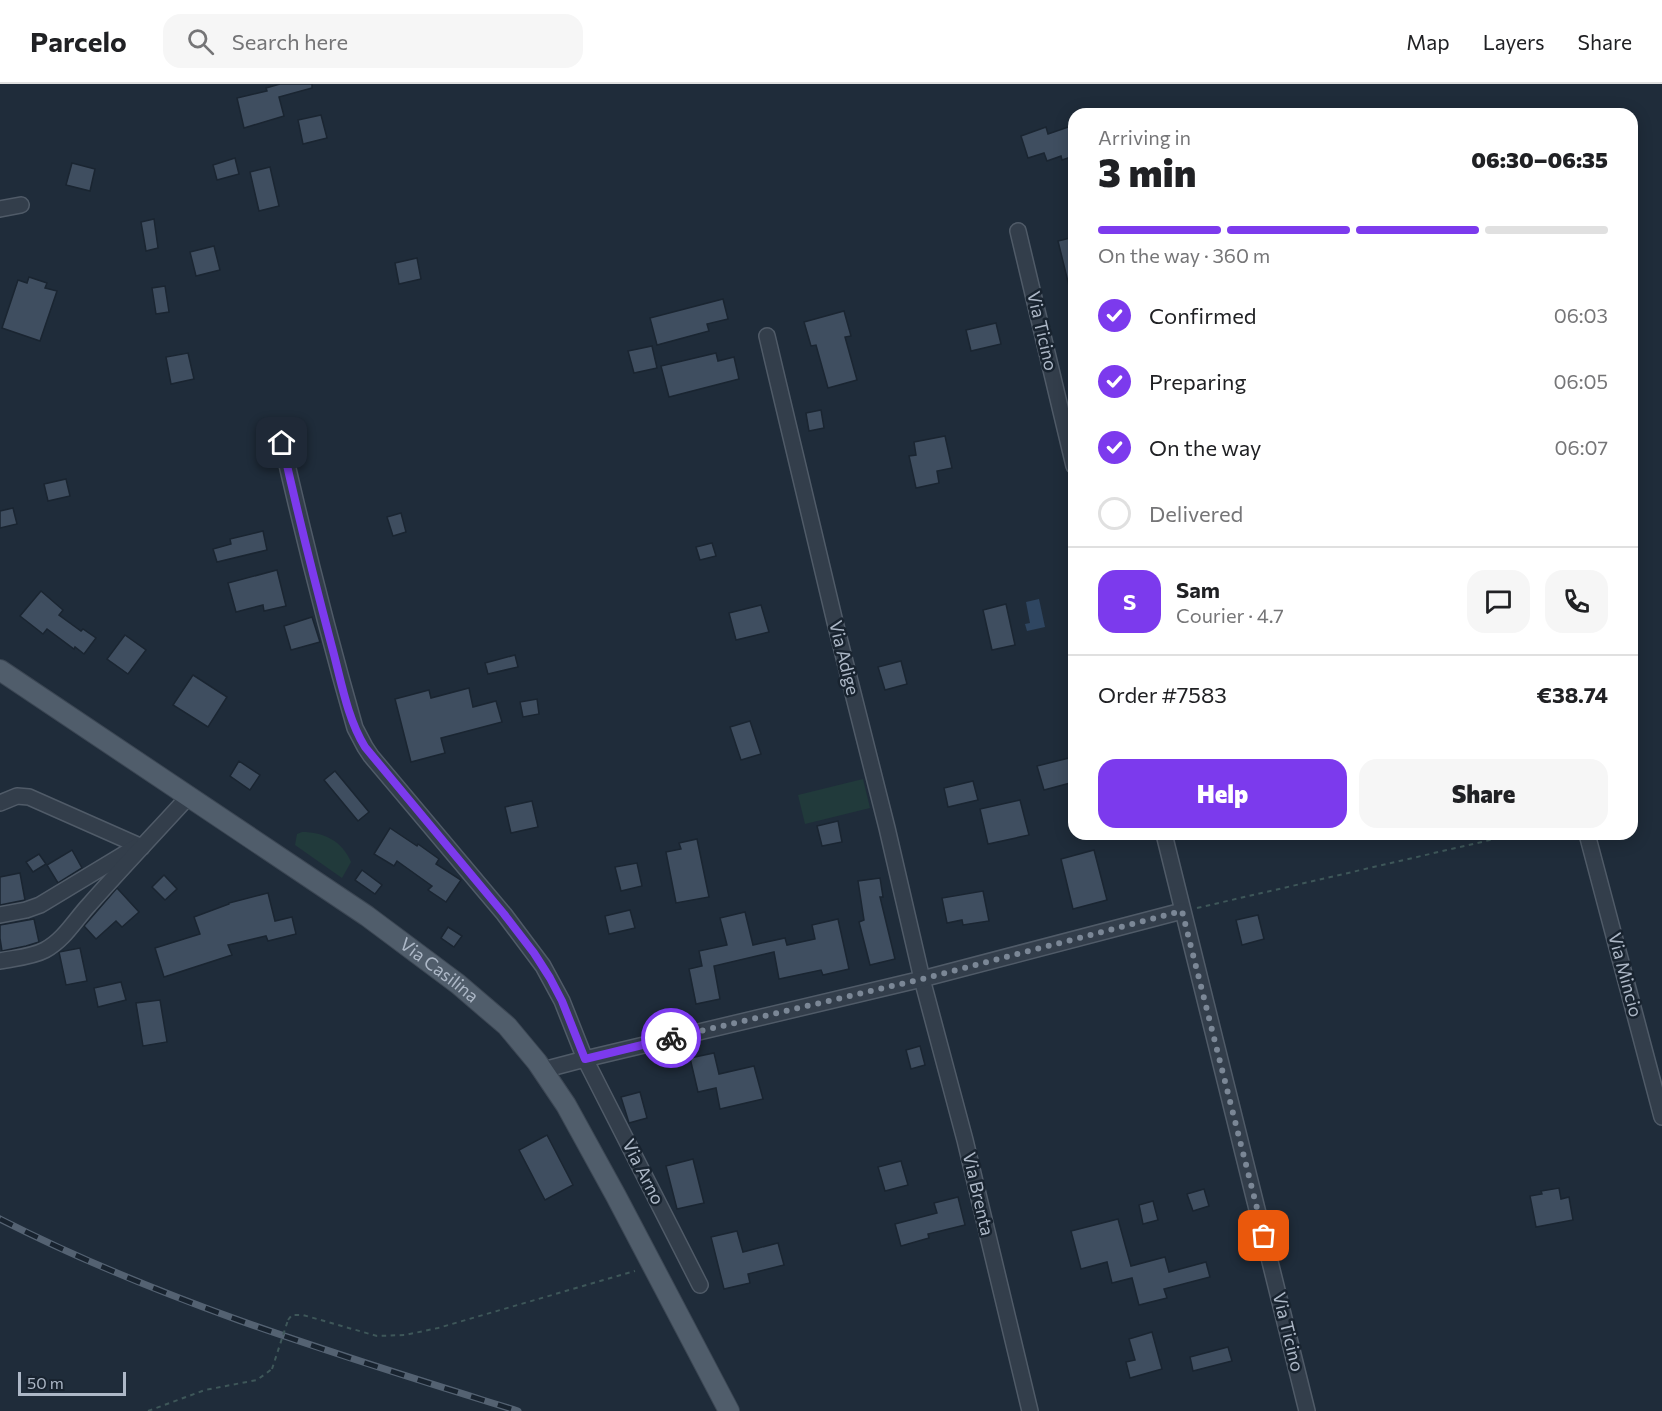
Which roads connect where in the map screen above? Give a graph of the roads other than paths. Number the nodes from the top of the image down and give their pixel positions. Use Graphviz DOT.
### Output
graph roads {
  1 [pos="21,205"];
  2 [pos="0,209"];
  3 [pos="1018,231"];
  4 [pos="767,336"];
  5 [pos="1068,441"];
  6 [pos="282,443"];
  7 [pos="0,670"];
  8 [pos="189,796"];
  9 [pos="0,802"];
  10 [pos="1165,840"];
  11 [pos="1589,840"];
  12 [pos="140,846"];
  13 [pos="1182,911"];
  14 [pos="0,915"];
  15 [pos="0,961"];
  16 [pos="922,979"];
  17 [pos="585,1059"];
  18 [pos="543,1070"];
  19 [pos="1662,1116"];
  20 [pos="700,1286"];
  21 [pos="729,1411"];
  22 [pos="1030,1411"];
  23 [pos="1307,1411"];
  1 -- 2 [label="street"];
  3 -- 5 [label="street, Via Ticino"];
  4 -- 16 [label="street, Via Adige"];
  6 -- 17 [label="street, Via Arno"];
  7 -- 8 [label="main road, Via Casilina"];
  8 -- 12 [label="street"];
  8 -- 18 [label="main road, Via Casilina"];
  9 -- 12 [label="street"];
  10 -- 13 [label="street, Via Ticino"];
  11 -- 19 [label="street, Via Mincio"];
  12 -- 14 [label="street"];
  12 -- 15 [label="street"];
  13 -- 16 [label="street"];
  13 -- 23 [label="street, Via Ticino"];
  16 -- 17 [label="street"];
  16 -- 22 [label="street, Via Brenta"];
  17 -- 18 [label="street"];
  17 -- 20 [label="street, Via Arno"];
  18 -- 21 [label="main road, Via Casilina"];
}
